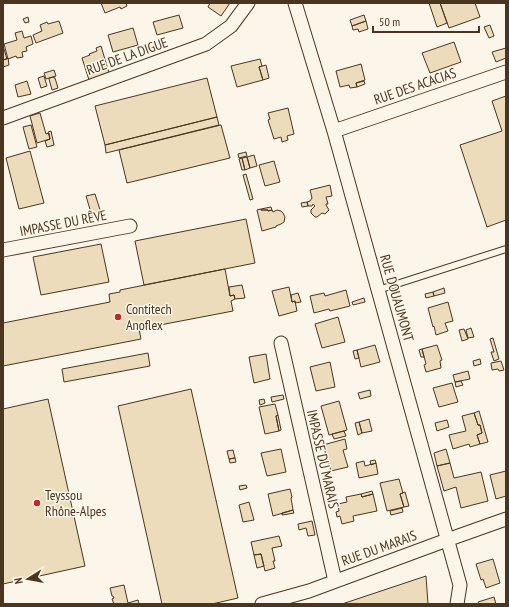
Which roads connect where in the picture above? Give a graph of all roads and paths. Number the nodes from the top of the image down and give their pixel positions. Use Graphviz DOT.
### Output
graph roads {
  1 [pos="248,3"];
  2 [pos="295,3"];
  3 [pos="506,72"];
  4 [pos="3,118"];
  5 [pos="334,131"];
  6 [pos="130,226"];
  7 [pos="506,249"];
  8 [pos="3,250"];
  9 [pos="378,290"];
  10 [pos="281,344"];
  11 [pos="506,519"];
  12 [pos="447,540"];
  13 [pos="334,581"];
  14 [pos="262,604"];
  15 [pos="457,604"];
  1 -- 4 [label="street, RUE DE LA DIGUE"];
  2 -- 5 [label="street, RUE DOUAUMONT"];
  3 -- 5 [label="street, RUE DES ACACIAS"];
  5 -- 9 [label="street, RUE DOUAUMONT"];
  6 -- 8 [label="street, IMPASSE DU RÊVE"];
  7 -- 9 [label="lane"];
  9 -- 12 [label="street, RUE DOUAUMONT"];
  10 -- 13 [label="street, IMPASSE DU MARAIS"];
  11 -- 12 [label="street, RUE DU MARAIS"];
  12 -- 13 [label="street, RUE DU MARAIS"];
  12 -- 15 [label="street, RUE DOUAUMONT"];
  13 -- 14 [label="street, RUE DU MARAIS"];
}
